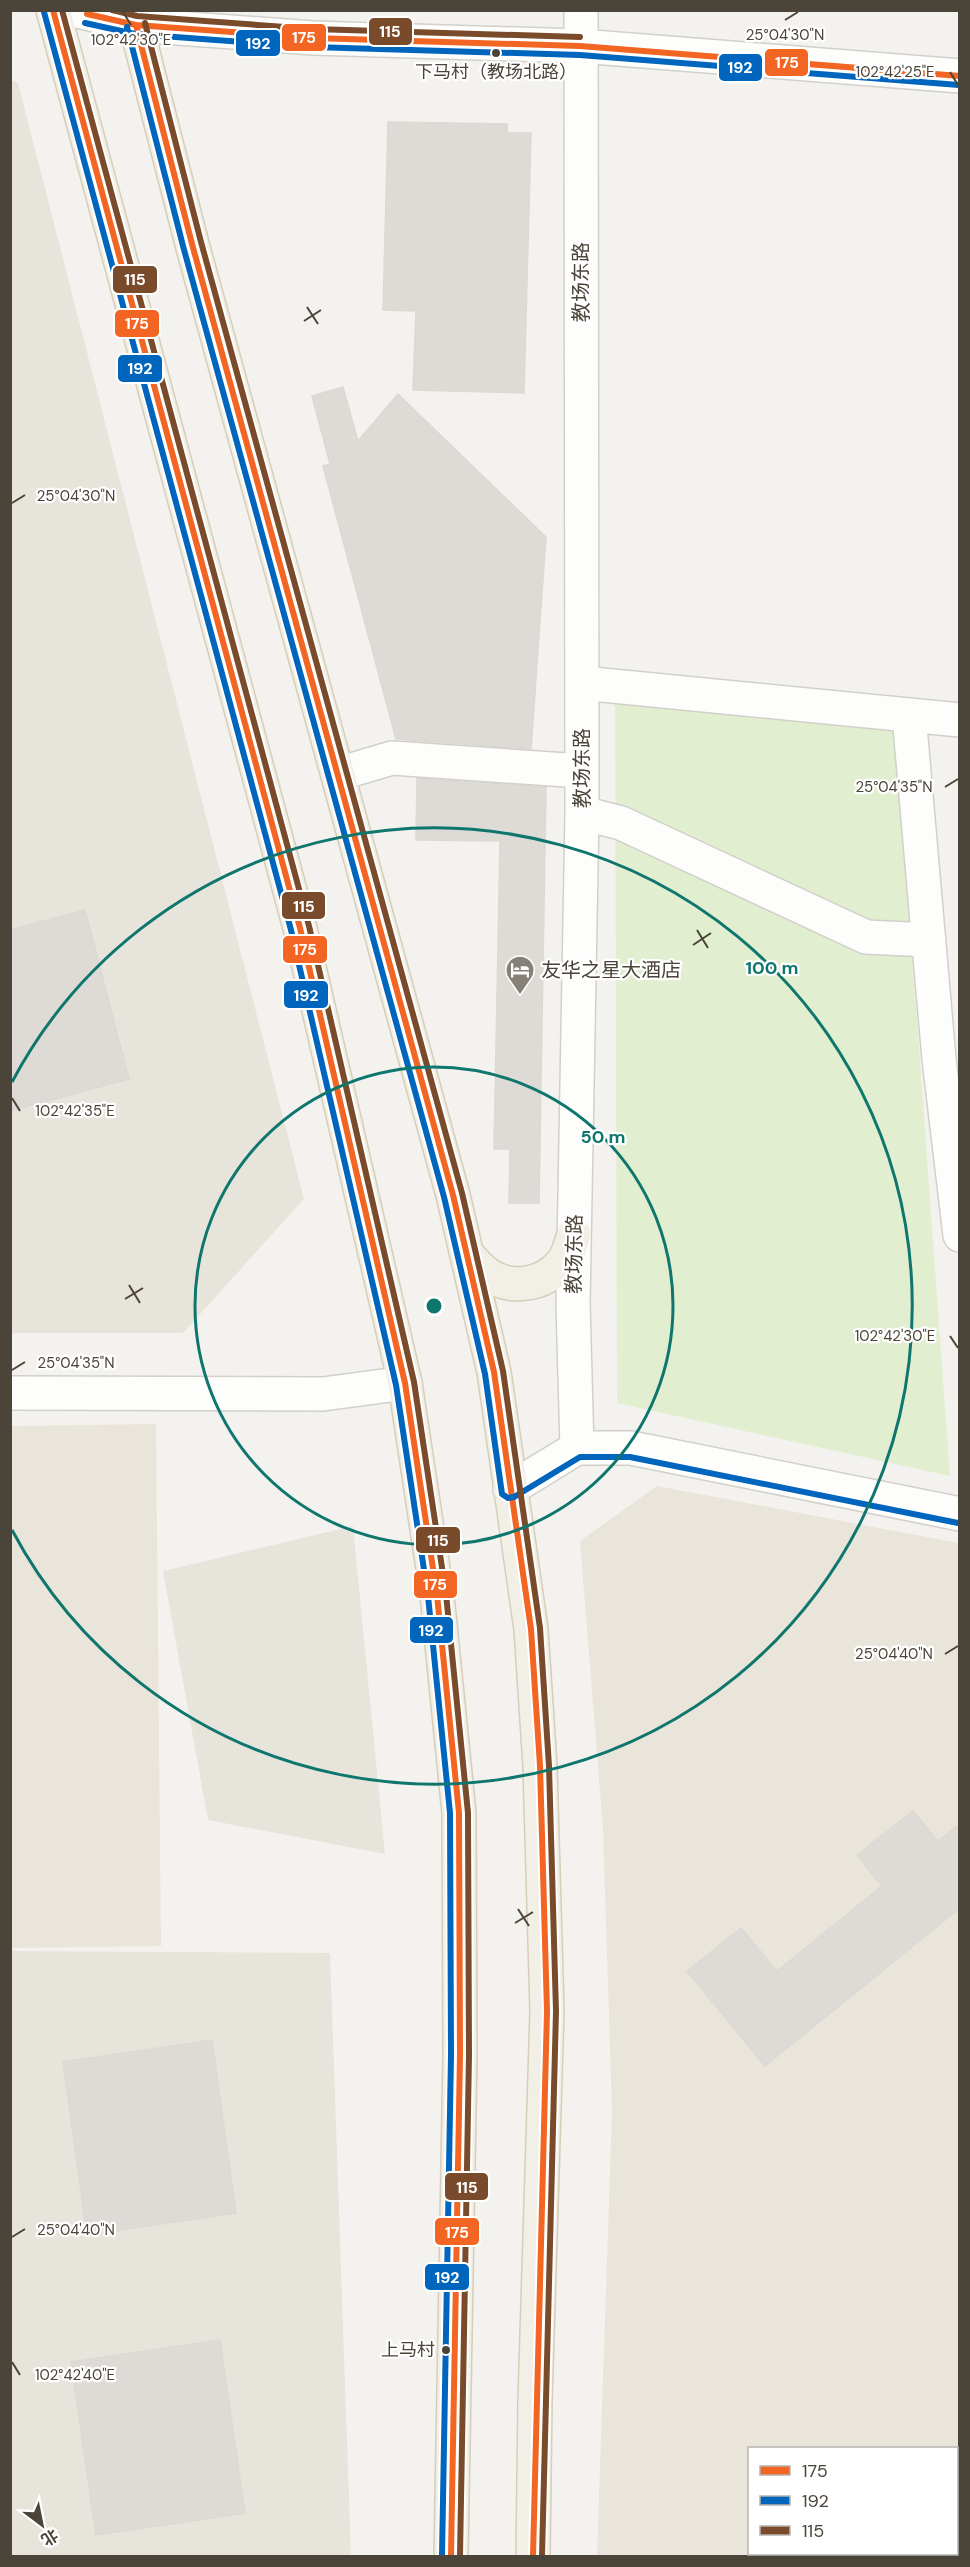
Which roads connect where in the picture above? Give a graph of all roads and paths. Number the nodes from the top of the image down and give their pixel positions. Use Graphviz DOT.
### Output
graph roads {
  1 [pos="53,10"];
  2 [pos="73,10"];
  3 [pos="581,10"];
  4 [pos="134,18"];
  5 [pos="580,46"];
  6 [pos="960,76"];
  7 [pos="582,683"];
  8 [pos="909,715"];
  9 [pos="960,720"];
  10 [pos="581,771"];
  11 [pos="338,774"];
  12 [pos="582,813"];
  13 [pos="929,940"];
  14 [pos="574,1234"];
  15 [pos="960,1235"];
  16 [pos="467,1254"];
  17 [pos="405,1383"];
  18 [pos="10,1393"];
  19 [pos="577,1448"];
  20 [pos="510,1489"];
  21 [pos="960,1514"];
  22 [pos="451,2556"];
  23 [pos="533,2556"];
  1 -- 17 [label="main road"];
  2 -- 4 [label="street"];
  3 -- 5 [label="street, 教场东路"];
  4 -- 5 [label="street"];
  4 -- 11 [label="main road"];
  5 -- 6 [label="street"];
  5 -- 7 [label="street, 教场东路"];
  7 -- 8 [label="street"];
  7 -- 10 [label="street, 教场东路"];
  8 -- 9 [label="street"];
  8 -- 13 [label="street"];
  10 -- 11 [label="street"];
  10 -- 12 [label="street, 教场东路"];
  11 -- 16 [label="main road"];
  12 -- 13 [label="street"];
  12 -- 14 [label="street, 教场东路"];
  13 -- 15 [label="street"];
  14 -- 16 [label="main road"];
  14 -- 19 [label="street, 教场东路"];
  16 -- 20 [label="main road"];
  17 -- 18 [label="street"];
  17 -- 22 [label="main road"];
  19 -- 20 [label="street"];
  19 -- 21 [label="street"];
  20 -- 23 [label="main road"];
}
